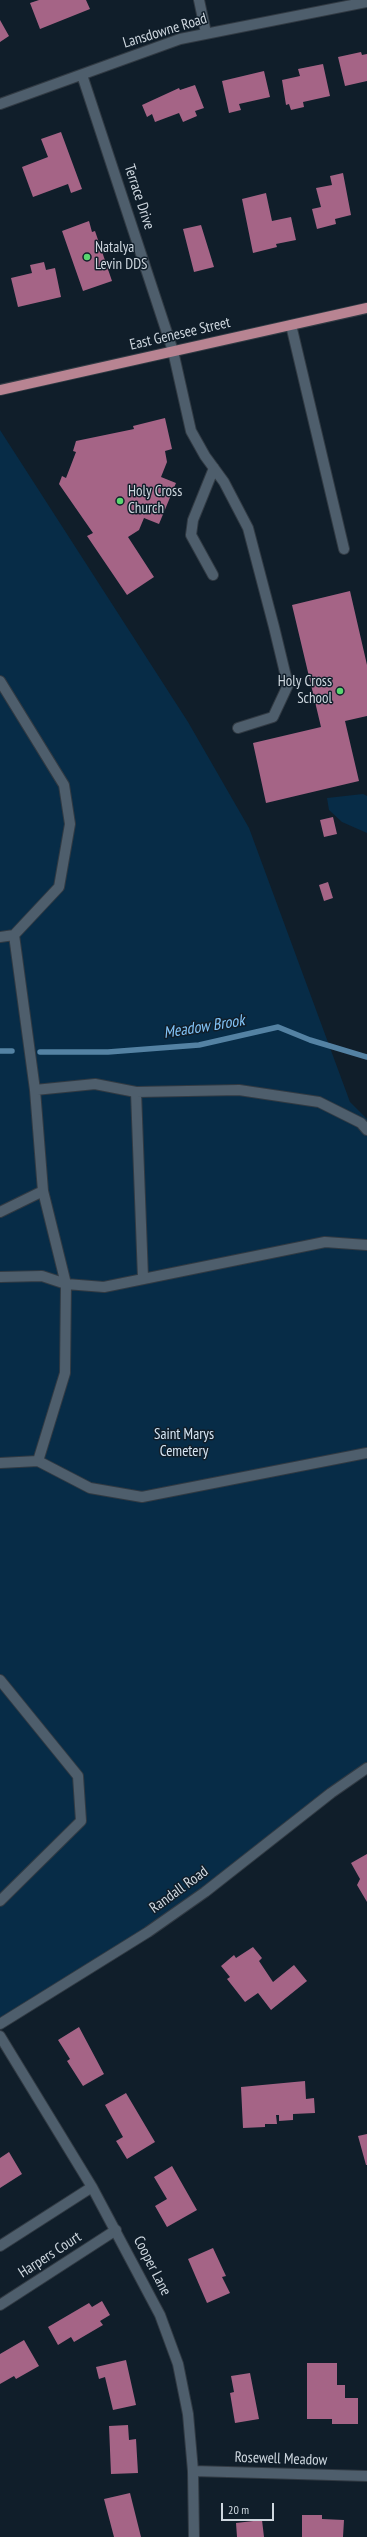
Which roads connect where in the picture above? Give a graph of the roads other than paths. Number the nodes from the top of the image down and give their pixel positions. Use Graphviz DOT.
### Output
graph roads {
  1 [pos="199,0"];
  2 [pos="367,2"];
  3 [pos="206,33"];
  4 [pos="82,75"];
  5 [pos="0,104"];
  6 [pos="367,308"];
  7 [pos="291,325"];
  8 [pos="173,351"];
  9 [pos="0,390"];
  10 [pos="214,468"];
  11 [pos="344,549"];
  12 [pos="213,575"];
  13 [pos="0,681"];
  14 [pos="238,728"];
  15 [pos="14,935"];
  16 [pos="0,937"];
  17 [pos="35,1090"];
  18 [pos="136,1092"];
  19 [pos="367,1130"];
  20 [pos="43,1191"];
  21 [pos="0,1212"];
  22 [pos="367,1245"];
  23 [pos="0,1277"];
  24 [pos="143,1278"];
  25 [pos="66,1284"];
  26 [pos="367,1453"];
  27 [pos="38,1461"];
  28 [pos="0,1463"];
  29 [pos="0,1680"];
  30 [pos="367,1768"];
  31 [pos="0,1901"];
  32 [pos="0,2024"];
  33 [pos="0,2036"];
  34 [pos="92,2186"];
  35 [pos="116,2230"];
  36 [pos="0,2246"];
  37 [pos="0,2305"];
  38 [pos="193,2471"];
  39 [pos="367,2476"];
  40 [pos="194,2537"];
  1 -- 3 [label="street"];
  2 -- 3 [label="street, Lansdowne Road"];
  3 -- 4 [label="street, Lansdowne Road"];
  4 -- 5 [label="street, Lansdowne Road"];
  4 -- 8 [label="street, Terrace Drive"];
  6 -- 7 [label="main road, East Genesee Street"];
  7 -- 8 [label="main road, East Genesee Street"];
  7 -- 11 [label="street"];
  8 -- 9 [label="main road, East Genesee Street"];
  8 -- 10 [label="street, Terrace Drive"];
  10 -- 12 [label="street"];
  10 -- 14 [label="street, Terrace Drive"];
  13 -- 15 [label="street"];
  15 -- 16 [label="street"];
  15 -- 17 [label="street"];
  17 -- 18 [label="street"];
  17 -- 20 [label="street"];
  18 -- 19 [label="street"];
  18 -- 24 [label="street"];
  20 -- 21 [label="street"];
  20 -- 25 [label="street"];
  22 -- 24 [label="street"];
  23 -- 25 [label="street"];
  24 -- 25 [label="street"];
  25 -- 27 [label="street"];
  26 -- 27 [label="street"];
  27 -- 28 [label="street"];
  29 -- 31 [label="street"];
  30 -- 32 [label="street, Randall Road"];
  33 -- 34 [label="street, Cooper Lane"];
  34 -- 35 [label="street, Cooper Lane"];
  34 -- 36 [label="street"];
  35 -- 37 [label="street, Harpers Court"];
  35 -- 38 [label="street, Cooper Lane"];
  38 -- 39 [label="street, Rosewell Meadow"];
  38 -- 40 [label="street, Cooper Lane"];
}
